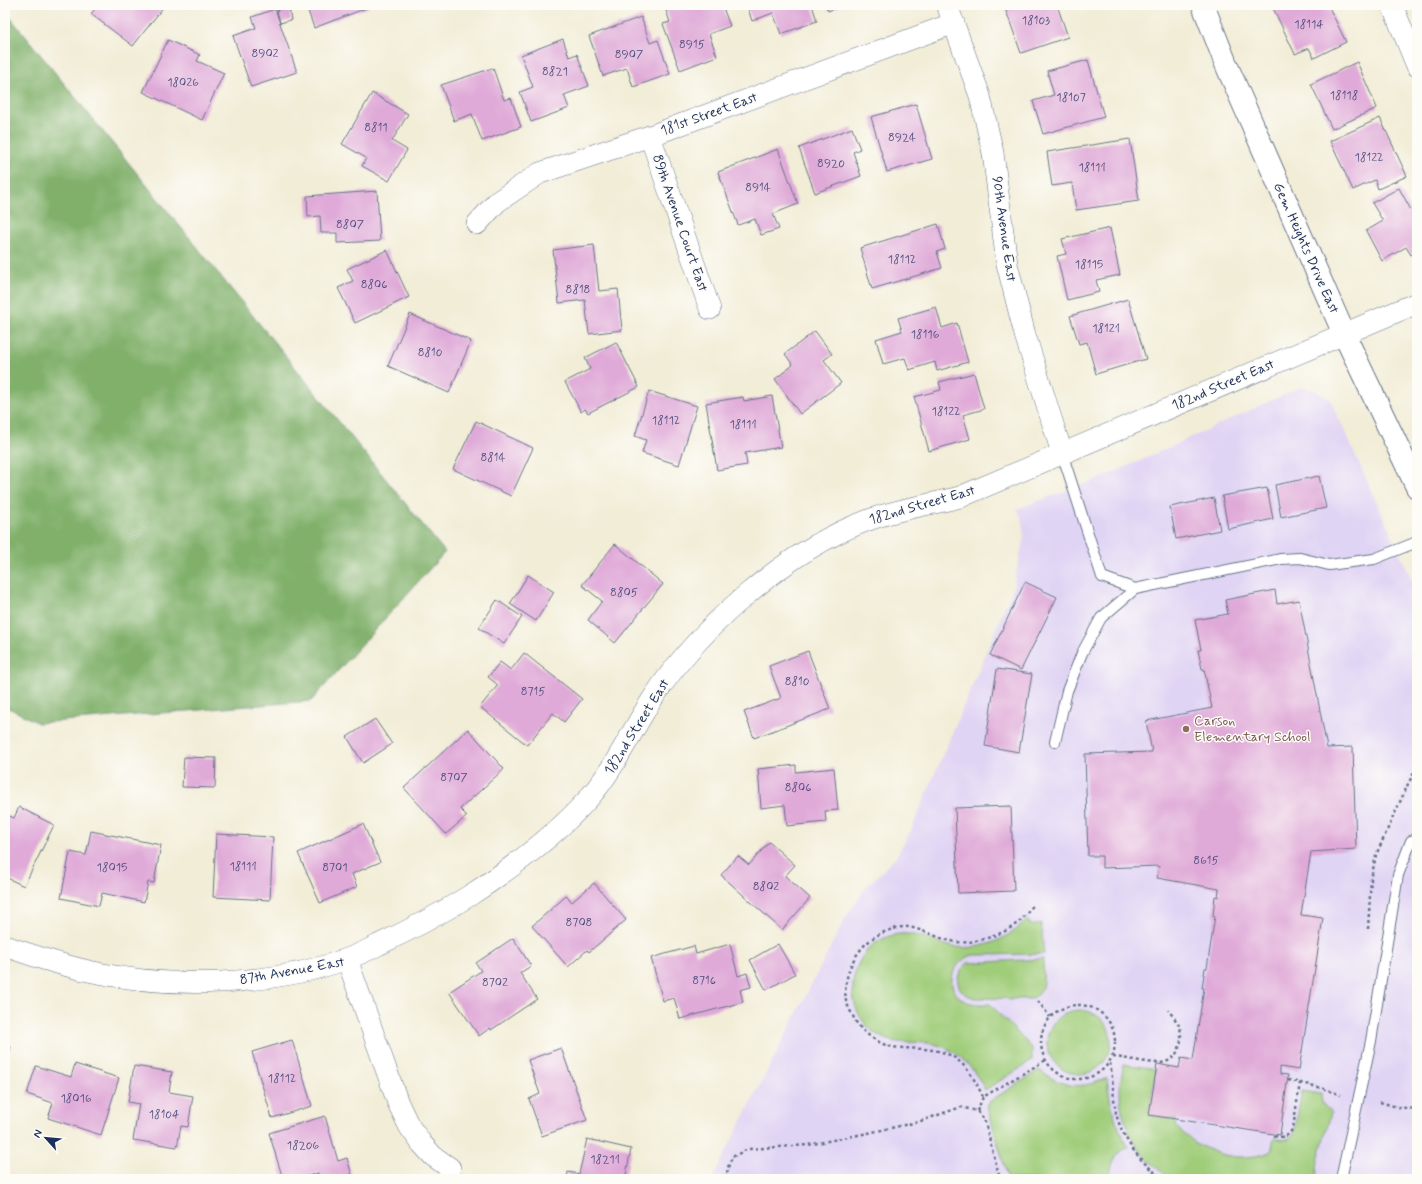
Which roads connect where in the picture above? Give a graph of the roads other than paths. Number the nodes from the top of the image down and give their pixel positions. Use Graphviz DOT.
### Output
graph roads {
  1 [pos="1203,5"];
  2 [pos="1392,5"];
  3 [pos="951,14"];
  4 [pos="1417,66"];
  5 [pos="650,136"];
  6 [pos="477,224"];
  7 [pos="1417,304"];
  8 [pos="710,309"];
  9 [pos="1344,334"];
  10 [pos="1062,453"];
  11 [pos="1417,487"];
  12 [pos="1417,542"];
  13 [pos="1135,589"];
  14 [pos="1055,742"];
  15 [pos="1417,839"];
  16 [pos="5,946"];
  17 [pos="347,959"];
  18 [pos="450,1168"];
  19 [pos="1341,1179"];
  1 -- 9 [label="street, Gem Heights Drive East"];
  2 -- 4 [label="street"];
  3 -- 5 [label="street, 181st Street East"];
  3 -- 10 [label="street, 90th Avenue East"];
  5 -- 6 [label="street, 181st Street East"];
  5 -- 8 [label="street, 89th Avenue Court East"];
  7 -- 9 [label="street, 182nd Street East"];
  9 -- 10 [label="street, 182nd Street East"];
  9 -- 11 [label="street, Gem Heights Drive East"];
  10 -- 13 [label="lane"];
  10 -- 17 [label="street, 182nd Street East"];
  12 -- 13 [label="lane"];
  13 -- 14 [label="lane"];
  15 -- 19 [label="lane"];
  16 -- 17 [label="street, 87th Avenue East"];
  17 -- 18 [label="street, 87th Avenue East"];
}
